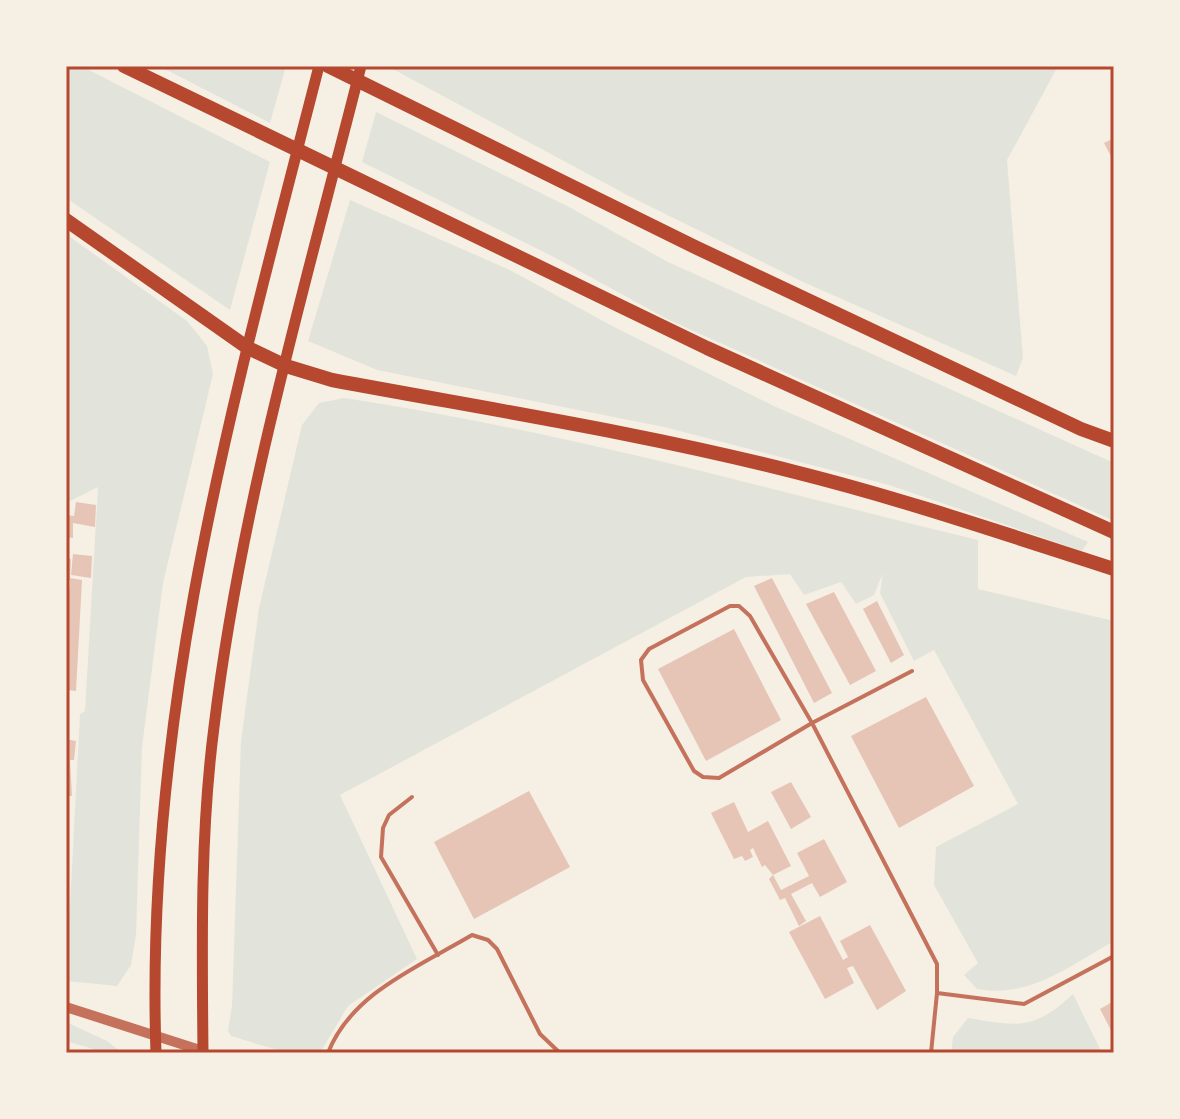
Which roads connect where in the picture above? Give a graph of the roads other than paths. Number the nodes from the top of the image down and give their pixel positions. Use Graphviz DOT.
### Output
graph roads {
  1 [pos="124,66"];
  2 [pos="319,66"];
  3 [pos="361,66"];
  4 [pos="334,68"];
  5 [pos="66,220"];
  6 [pos="248,348"];
  7 [pos="286,366"];
  8 [pos="1114,441"];
  9 [pos="1114,532"];
  10 [pos="1114,569"];
  11 [pos="912,671"];
  12 [pos="812,723"];
  13 [pos="412,797"];
  14 [pos="438,955"];
  15 [pos="1114,956"];
  16 [pos="937,993"];
  17 [pos="66,1007"];
  18 [pos="155,1036"];
  19 [pos="203,1052"];
  20 [pos="156,1053"];
  21 [pos="328,1053"];
  22 [pos="560,1053"];
  23 [pos="931,1053"];
  1 -- 9 [label="highway"];
  2 -- 6 [label="main road"];
  3 -- 7 [label="main road"];
  4 -- 8 [label="highway"];
  5 -- 6 [label="highway"];
  6 -- 7 [label="highway"];
  6 -- 18 [label="main road"];
  7 -- 10 [label="highway"];
  7 -- 19 [label="main road"];
  11 -- 12 [label="lane"];
  12 -- 12 [label="lane"];
  12 -- 16 [label="lane"];
  13 -- 14 [label="lane"];
  14 -- 21 [label="lane"];
  14 -- 22 [label="lane"];
  15 -- 16 [label="lane"];
  16 -- 23 [label="lane"];
  17 -- 18 [label="street"];
  18 -- 19 [label="street"];
  18 -- 20 [label="main road"];
}
